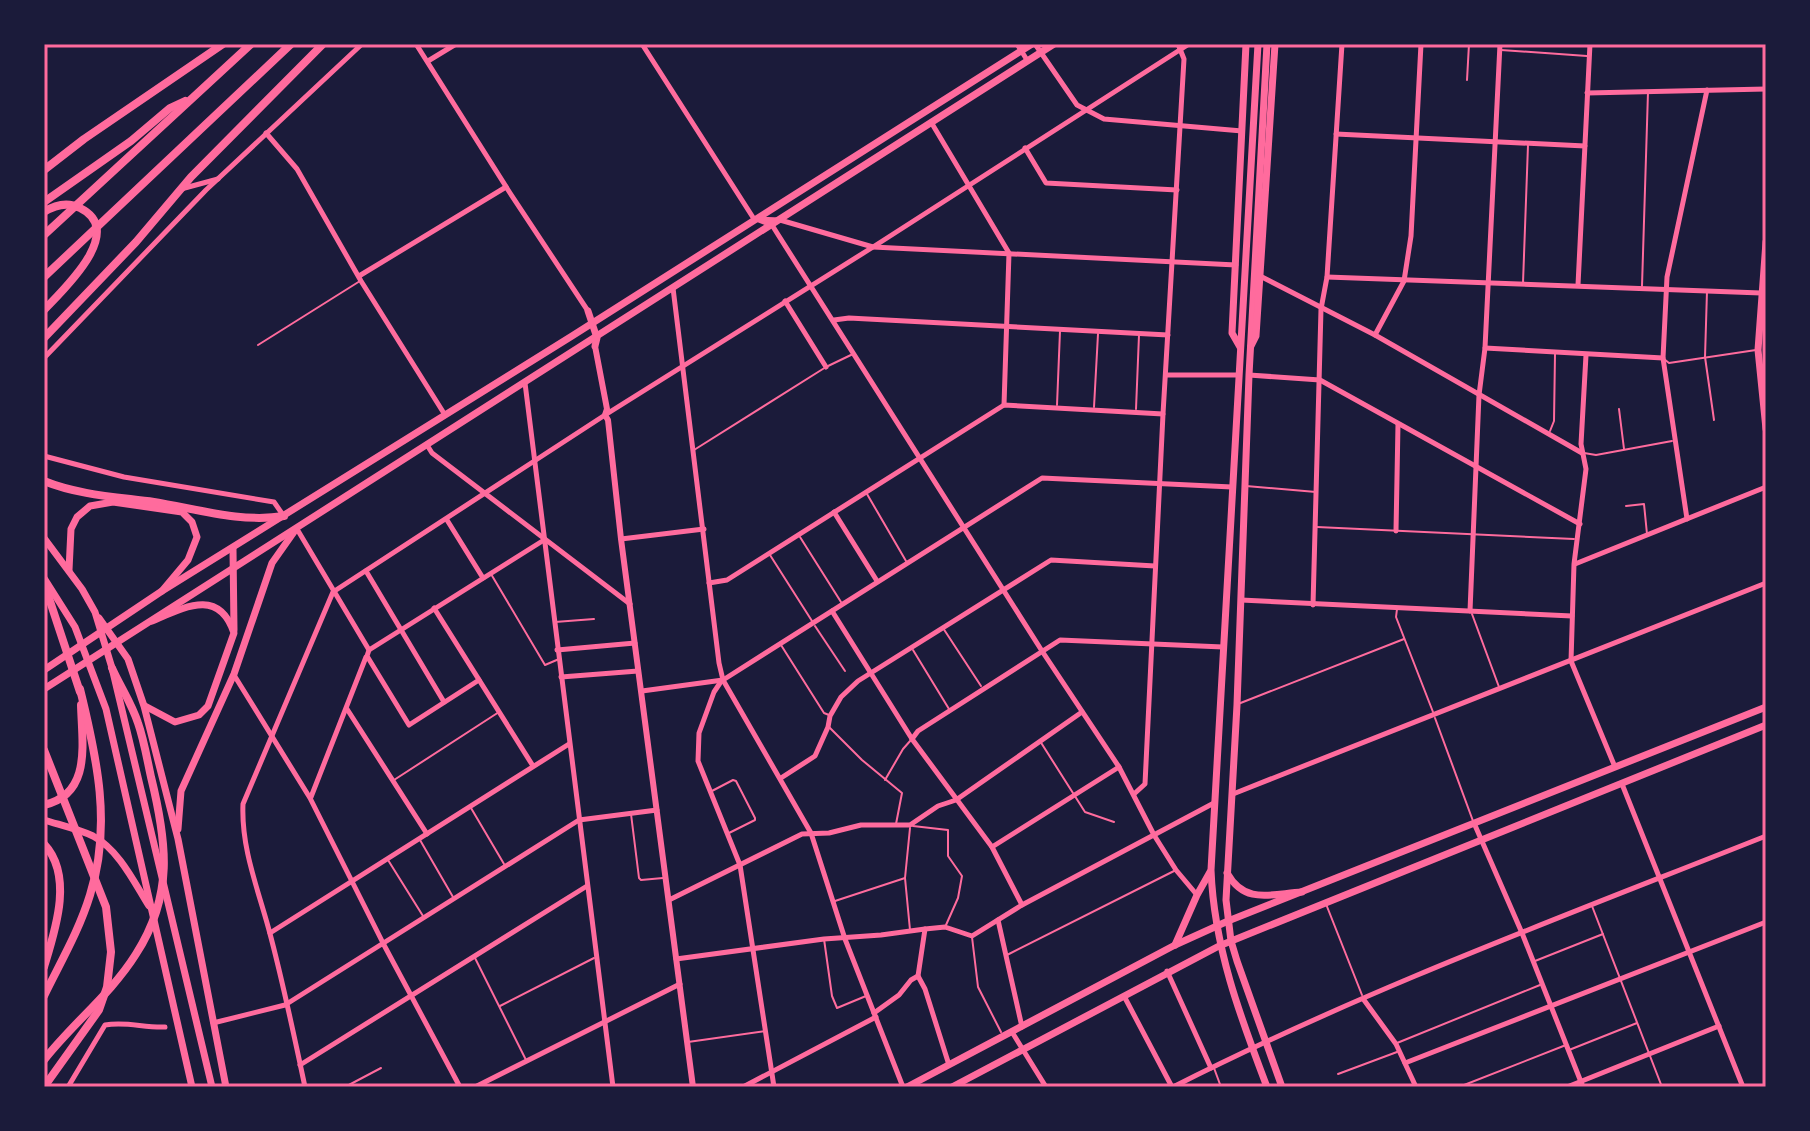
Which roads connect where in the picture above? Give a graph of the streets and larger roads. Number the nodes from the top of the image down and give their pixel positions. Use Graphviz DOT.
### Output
graph roads {
  1 [pos="223,44"];
  2 [pos="251,44"];
  3 [pos="291,44"];
  4 [pos="323,44"];
  5 [pos="362,44"];
  6 [pos="416,44"];
  7 [pos="456,44"];
  8 [pos="642,44"];
  9 [pos="1033,44"];
  10 [pos="1054,44"];
  11 [pos="1189,44"];
  12 [pos="1246,44"];
  13 [pos="1258,44"];
  14 [pos="1267,44"];
  15 [pos="1275,44"];
  16 [pos="1342,44"];
  17 [pos="1421,44"];
  18 [pos="1590,44"];
  19 [pos="1180,46"];
  20 [pos="1019,47"];
  21 [pos="1500,47"];
  22 [pos="1040,52"];
  23 [pos="1027,60"];
  24 [pos="428,61"];
  25 [pos="1766,89"];
  26 [pos="1707,90"];
  27 [pos="1587,93"];
  28 [pos="193,97"];
  29 [pos="1086,111"];
  30 [pos="931,122"];
  31 [pos="1180,126"];
  32 [pos="1243,131"];
  33 [pos="266,133"];
  34 [pos="1336,134"];
  35 [pos="1416,138"];
  36 [pos="1494,142"];
  37 [pos="1585,146"];
  38 [pos="1025,148"];
  39 [pos="44,170"];
  40 [pos="218,179"];
  41 [pos="969,184"];
  42 [pos="506,187"];
  43 [pos="180,190"];
  44 [pos="1177,190"];
  45 [pos="44,202"];
  46 [pos="44,212"];
  47 [pos="754,219"];
  48 [pos="780,220"];
  49 [pos="772,225"];
  50 [pos="44,235"];
  51 [pos="1766,242"];
  52 [pos="873,247"];
  53 [pos="1009,253"];
  54 [pos="1171,263"];
  55 [pos="1236,265"];
  56 [pos="1260,276"];
  57 [pos="44,277"];
  58 [pos="1327,277"];
  59 [pos="360,278"];
  60 [pos="1404,281"];
  61 [pos="1488,283"];
  62 [pos="810,285"];
  63 [pos="1578,285"];
  64 [pos="673,288"];
  65 [pos="1667,288"];
  66 [pos="1761,293"];
  67 [pos="785,301"];
  68 [pos="1321,309"];
  69 [pos="44,310"];
  70 [pos="588,311"];
  71 [pos="833,320"];
  72 [pos="593,323"];
  73 [pos="1007,326"];
  74 [pos="1168,335"];
  75 [pos="1375,335"];
  76 [pos="44,338"];
  77 [pos="596,342"];
  78 [pos="1240,347"];
  79 [pos="1250,348"];
  80 [pos="1485,348"];
  81 [pos="1586,355"];
  82 [pos="44,358"];
  83 [pos="1663,358"];
  84 [pos="681,367"];
  85 [pos="826,367"];
  86 [pos="1166,375"];
  87 [pos="1239,375"];
  88 [pos="1249,375"];
  89 [pos="1320,380"];
  90 [pos="524,382"];
  91 [pos="1479,395"];
  92 [pos="1004,405"];
  93 [pos="1163,414"];
  94 [pos="445,415"];
  95 [pos="605,415"];
  96 [pos="1398,424"];
  97 [pos="453,427"];
  98 [pos="1766,429"];
  99 [pos="427,445"];
  100 [pos="1583,453"];
  101 [pos="44,456"];
  102 [pos="919,457"];
  103 [pos="534,462"];
  104 [pos="1476,466"];
  105 [pos="44,481"];
  106 [pos="1160,484"];
  107 [pos="1232,487"];
  108 [pos="1766,487"];
  109 [pos="484,495"];
  110 [pos="834,512"];
  111 [pos="284,516"];
  112 [pos="1687,519"];
  113 [pos="447,520"];
  114 [pos="1580,524"];
  115 [pos="963,526"];
  116 [pos="296,529"];
  117 [pos="704,529"];
  118 [pos="1396,531"];
  119 [pos="44,538"];
  120 [pos="621,539"];
  121 [pos="544,540"];
  122 [pos="233,549"];
  123 [pos="1574,564"];
  124 [pos="1155,566"];
  125 [pos="233,568"];
  126 [pos="69,570"];
  127 [pos="366,571"];
  128 [pos="483,578"];
  129 [pos="44,580"];
  130 [pos="877,581"];
  131 [pos="709,583"];
  132 [pos="1766,583"];
  133 [pos="1003,588"];
  134 [pos="162,591"];
  135 [pos="333,592"];
  136 [pos="1241,600"];
  137 [pos="630,604"];
  138 [pos="1313,605"];
  139 [pos="434,608"];
  140 [pos="832,611"];
  141 [pos="1470,611"];
  142 [pos="95,612"];
  143 [pos="1572,616"];
  144 [pos="152,621"];
  145 [pos="401,629"];
  146 [pos="234,633"];
  147 [pos="635,643"];
  148 [pos="1151,646"];
  149 [pos="1223,647"];
  150 [pos="557,650"];
  151 [pos="1042,651"];
  152 [pos="368,653"];
  153 [pos="1571,661"];
  154 [pos="112,668"];
  155 [pos="44,670"];
  156 [pos="638,671"];
  157 [pos="871,673"];
  158 [pos="234,674"];
  159 [pos="561,677"];
  160 [pos="479,680"];
  161 [pos="723,680"];
  162 [pos="44,689"];
  163 [pos="80,689"];
  164 [pos="642,691"];
  165 [pos="444,702"];
  166 [pos="144,706"];
  167 [pos="1766,707"];
  168 [pos="346,708"];
  169 [pos="1082,712"];
  170 [pos="1766,725"];
  171 [pos="272,733"];
  172 [pos="912,739"];
  173 [pos="569,744"];
  174 [pos="44,750"];
  175 [pos="533,766"];
  176 [pos="1119,767"];
  177 [pos="1615,767"];
  178 [pos="781,778"];
  179 [pos="1622,784"];
  180 [pos="1134,794"];
  181 [pos="1232,794"];
  182 [pos="310,798"];
  183 [pos="956,800"];
  184 [pos="1214,803"];
  185 [pos="44,805"];
  186 [pos="657,810"];
  187 [pos="44,820"];
  188 [pos="579,820"];
  189 [pos="1474,823"];
  190 [pos="811,833"];
  191 [pos="427,834"];
  192 [pos="1154,835"];
  193 [pos="1766,837"];
  194 [pos="178,839"];
  195 [pos="1483,840"];
  196 [pos="44,844"];
  197 [pos="992,847"];
  198 [pos="740,865"];
  199 [pos="1211,870"];
  200 [pos="1227,873"];
  201 [pos="1659,878"];
  202 [pos="352,882"];
  203 [pos="587,886"];
  204 [pos="1302,892"];
  205 [pos="1197,895"];
  206 [pos="669,900"];
  207 [pos="1022,905"];
  208 [pos="153,913"];
  209 [pos="998,920"];
  210 [pos="1228,921"];
  211 [pos="1766,922"];
  212 [pos="1215,927"];
  213 [pos="925,929"];
  214 [pos="270,933"];
  215 [pos="1522,933"];
  216 [pos="845,939"];
  217 [pos="1231,941"];
  218 [pos="384,945"];
  219 [pos="1175,945"];
  220 [pos="1219,946"];
  221 [pos="753,948"];
  222 [pos="1690,951"];
  223 [pos="676,959"];
  224 [pos="44,967"];
  225 [pos="1167,971"];
  226 [pos="918,976"];
  227 [pos="680,984"];
  228 [pos="1124,995"];
  229 [pos="44,996"];
  230 [pos="411,996"];
  231 [pos="1364,1000"];
  232 [pos="285,1005"];
  233 [pos="1551,1008"];
  234 [pos="875,1015"];
  235 [pos="605,1021"];
  236 [pos="212,1024"];
  237 [pos="1719,1026"];
  238 [pos="165,1027"];
  239 [pos="1022,1027"];
  240 [pos="1012,1032"];
  241 [pos="1265,1043"];
  242 [pos="1024,1048"];
  243 [pos="1253,1049"];
  244 [pos="44,1060"];
  245 [pos="1405,1063"];
  246 [pos="300,1065"];
  247 [pos="949,1065"];
  248 [pos="1212,1067"];
  249 [pos="772,1071"];
  250 [pos="1582,1084"];
  251 [pos="613,1085"];
  252 [pos="44,1087"];
  253 [pos="68,1087"];
  254 [pos="192,1087"];
  255 [pos="212,1087"];
  256 [pos="226,1087"];
  257 [pos="305,1087"];
  258 [pos="460,1087"];
  259 [pos="475,1087"];
  260 [pos="606,1087"];
  261 [pos="693,1087"];
  262 [pos="743,1087"];
  263 [pos="774,1087"];
  264 [pos="905,1087"];
  265 [pos="952,1087"];
  266 [pos="1046,1087"];
  267 [pos="1172,1087"];
  268 [pos="1267,1087"];
  269 [pos="1282,1087"];
  270 [pos="1416,1087"];
  271 [pos="1567,1087"];
  272 [pos="1743,1087"];
  1 -- 39 [label="highway"];
  2 -- 28 [label="highway"];
  3 -- 57 [label="highway"];
  4 -- 43 [label="highway"];
  5 -- 33 [label="street"];
  6 -- 24 [label="street"];
  7 -- 24 [label="street"];
  8 -- 47 [label="street"];
  9 -- 20 [label="main road"];
  9 -- 22 [label="street"];
  10 -- 22 [label="main road"];
  11 -- 19 [label="street"];
  12 -- 32 [label="main road"];
  13 -- 78 [label="main road"];
  14 -- 79 [label="main road"];
  15 -- 56 [label="main road"];
  16 -- 34 [label="street"];
  17 -- 35 [label="street"];
  18 -- 27 [label="street"];
  19 -- 29 [label="street"];
  19 -- 31 [label="street"];
  20 -- 23 [label="street"];
  20 -- 47 [label="main road"];
  21 -- 36 [label="street"];
  22 -- 23 [label="main road"];
  22 -- 29 [label="street"];
  23 -- 30 [label="main road"];
  24 -- 42 [label="street"];
  25 -- 26 [label="street"];
  26 -- 27 [label="street"];
  26 -- 65 [label="street"];
  27 -- 37 [label="street"];
  28 -- 45 [label="highway"];
  28 -- 50 [label="highway"];
  29 -- 31 [label="street"];
  29 -- 38 [label="street"];
  30 -- 41 [label="street"];
  30 -- 48 [label="main road"];
  31 -- 32 [label="street"];
  31 -- 44 [label="street"];
  32 -- 55 [label="main road"];
  33 -- 40 [label="street"];
  33 -- 59 [label="street"];
  34 -- 35 [label="street"];
  34 -- 58 [label="street"];
  35 -- 36 [label="street"];
  35 -- 60 [label="street"];
  36 -- 37 [label="street"];
  36 -- 61 [label="street"];
  37 -- 63 [label="street"];
  38 -- 41 [label="street"];
  38 -- 44 [label="street"];
  40 -- 43 [label="street"];
  40 -- 82 [label="street"];
  41 -- 52 [label="street"];
  41 -- 53 [label="street"];
  42 -- 59 [label="street"];
  42 -- 70 [label="street"];
  43 -- 76 [label="highway"];
  44 -- 54 [label="street"];
  46 -- 69 [label="highway"];
  47 -- 48 [label="street"];
  47 -- 49 [label="street"];
  47 -- 72 [label="main road"];
  48 -- 49 [label="main road"];
  48 -- 52 [label="street"];
  49 -- 62 [label="street"];
  49 -- 64 [label="main road"];
  51 -- 66 [label="main road"];
  52 -- 53 [label="street"];
  52 -- 62 [label="street"];
  53 -- 54 [label="street"];
  53 -- 73 [label="street"];
  54 -- 55 [label="street"];
  54 -- 74 [label="street"];
  55 -- 78 [label="main road"];
  56 -- 68 [label="street"];
  56 -- 79 [label="main road"];
  58 -- 60 [label="street"];
  58 -- 68 [label="street"];
  59 -- 94 [label="street"];
  60 -- 61 [label="street"];
  60 -- 75 [label="street"];
  61 -- 63 [label="street"];
  61 -- 80 [label="street"];
  62 -- 67 [label="street"];
  62 -- 71 [label="street"];
  63 -- 65 [label="street"];
  64 -- 77 [label="main road"];
  64 -- 84 [label="street"];
  65 -- 66 [label="street"];
  65 -- 83 [label="street"];
  66 -- 98 [label="main road"];
  67 -- 84 [label="street"];
  67 -- 85 [label="street"];
  68 -- 75 [label="street"];
  68 -- 89 [label="street"];
  70 -- 72 [label="main road"];
  71 -- 73 [label="street"];
  71 -- 102 [label="street"];
  72 -- 77 [label="main road"];
  72 -- 94 [label="main road"];
  73 -- 74 [label="street"];
  73 -- 92 [label="street"];
  74 -- 86 [label="street"];
  75 -- 91 [label="street"];
  77 -- 90 [label="main road"];
  77 -- 95 [label="street"];
  78 -- 87 [label="main road"];
  79 -- 88 [label="main road"];
  80 -- 81 [label="street"];
  80 -- 91 [label="street"];
  81 -- 83 [label="street"];
  81 -- 100 [label="street"];
  83 -- 112 [label="street"];
  84 -- 95 [label="street"];
  84 -- 117 [label="street"];
  86 -- 87 [label="street"];
  86 -- 93 [label="street"];
  87 -- 107 [label="main road"];
  88 -- 89 [label="street"];
  88 -- 136 [label="main road"];
  89 -- 96 [label="street"];
  89 -- 138 [label="street"];
  90 -- 97 [label="main road"];
  90 -- 103 [label="street"];
  91 -- 100 [label="street"];
  91 -- 104 [label="street"];
  92 -- 93 [label="street"];
  92 -- 102 [label="street"];
  93 -- 106 [label="street"];
  94 -- 97 [label="main road"];
  94 -- 111 [label="main road"];
  95 -- 103 [label="street"];
  95 -- 120 [label="street"];
  96 -- 104 [label="street"];
  96 -- 118 [label="street"];
  97 -- 99 [label="main road"];
  99 -- 109 [label="street"];
  99 -- 116 [label="main road"];
  100 -- 114 [label="street"];
  101 -- 111 [label="street"];
  102 -- 110 [label="street"];
  102 -- 115 [label="street"];
  103 -- 109 [label="street"];
  103 -- 121 [label="street"];
  104 -- 114 [label="street"];
  104 -- 141 [label="street"];
  105 -- 111 [label="highway"];
  106 -- 107 [label="street"];
  106 -- 115 [label="street"];
  106 -- 124 [label="street"];
  107 -- 149 [label="main road"];
  108 -- 112 [label="street"];
  109 -- 113 [label="street"];
  109 -- 121 [label="street"];
  110 -- 130 [label="street"];
  110 -- 131 [label="street"];
  111 -- 122 [label="main road"];
  112 -- 123 [label="street"];
  113 -- 127 [label="street"];
  113 -- 128 [label="street"];
  114 -- 123 [label="street"];
  115 -- 130 [label="street"];
  115 -- 133 [label="street"];
  116 -- 125 [label="main road"];
  116 -- 135 [label="street"];
  116 -- 158 [label="main road"];
  117 -- 120 [label="street"];
  117 -- 131 [label="street"];
  119 -- 126 [label="main road"];
  120 -- 137 [label="street"];
  121 -- 128 [label="street"];
  121 -- 137 [label="street"];
  121 -- 150 [label="street"];
  122 -- 125 [label="main road"];
  122 -- 134 [label="main road"];
  123 -- 143 [label="street"];
  124 -- 133 [label="street"];
  124 -- 148 [label="street"];
  125 -- 144 [label="main road"];
  125 -- 146 [label="main road"];
  126 -- 134 [label="main road"];
  126 -- 142 [label="main road"];
  127 -- 135 [label="street"];
  127 -- 145 [label="street"];
  128 -- 139 [label="street"];
  129 -- 163 [label="highway"];
  129 -- 208 [label="main road"];
  130 -- 140 [label="street"];
  131 -- 161 [label="street"];
  132 -- 153 [label="street"];
  133 -- 151 [label="street"];
  133 -- 157 [label="street"];
  134 -- 155 [label="main road"];
  135 -- 152 [label="street"];
  135 -- 171 [label="street"];
  136 -- 138 [label="street"];
  136 -- 181 [label="main road"];
  137 -- 147 [label="street"];
  138 -- 141 [label="street"];
  139 -- 145 [label="street"];
  139 -- 160 [label="street"];
  140 -- 157 [label="street"];
  140 -- 161 [label="street"];
  141 -- 143 [label="street"];
  142 -- 154 [label="main road"];
  142 -- 166 [label="main road"];
  143 -- 153 [label="street"];
  144 -- 146 [label="main road"];
  144 -- 162 [label="main road"];
  145 -- 152 [label="street"];
  145 -- 165 [label="street"];
  146 -- 166 [label="main road"];
  147 -- 150 [label="street"];
  147 -- 156 [label="street"];
  148 -- 149 [label="street"];
  148 -- 151 [label="street"];
  148 -- 180 [label="street"];
  149 -- 184 [label="main road"];
  150 -- 159 [label="street"];
  151 -- 169 [label="street"];
  151 -- 172 [label="street"];
  152 -- 165 [label="street"];
  152 -- 168 [label="street"];
  153 -- 177 [label="street"];
  153 -- 181 [label="street"];
  154 -- 244 [label="highway"];
  154 -- 255 [label="main road"];
  156 -- 159 [label="street"];
  156 -- 164 [label="street"];
  157 -- 172 [label="street"];
  157 -- 178 [label="street"];
  158 -- 171 [label="street"];
  158 -- 194 [label="main road"];
  159 -- 173 [label="street"];
  160 -- 165 [label="street"];
  160 -- 175 [label="street"];
  161 -- 164 [label="street"];
  161 -- 178 [label="street"];
  161 -- 198 [label="street"];
  163 -- 185 [label="highway"];
  163 -- 229 [label="highway"];
  164 -- 186 [label="street"];
  166 -- 194 [label="main road"];
  167 -- 177 [label="main road"];
  168 -- 182 [label="street"];
  168 -- 191 [label="street"];
  169 -- 176 [label="street"];
  169 -- 183 [label="street"];
  170 -- 179 [label="main road"];
  171 -- 182 [label="street"];
  171 -- 214 [label="street"];
  172 -- 183 [label="street"];
  173 -- 175 [label="street"];
  173 -- 188 [label="street"];
  174 -- 252 [label="highway"];
  175 -- 191 [label="street"];
  176 -- 180 [label="street"];
  176 -- 197 [label="street"];
  177 -- 189 [label="main road"];
  178 -- 190 [label="street"];
  179 -- 195 [label="main road"];
  179 -- 201 [label="street"];
  180 -- 192 [label="street"];
  181 -- 200 [label="main road"];
  182 -- 202 [label="street"];
  183 -- 190 [label="street"];
  183 -- 197 [label="street"];
  184 -- 192 [label="street"];
  184 -- 199 [label="main road"];
  186 -- 188 [label="street"];
  186 -- 206 [label="street"];
  187 -- 208 [label="main road"];
  188 -- 203 [label="street"];
  188 -- 218 [label="street"];
  189 -- 195 [label="street"];
  189 -- 204 [label="main road"];
  190 -- 198 [label="street"];
  190 -- 216 [label="street"];
  191 -- 202 [label="street"];
  192 -- 205 [label="street"];
  192 -- 207 [label="street"];
  193 -- 201 [label="street"];
  194 -- 236 [label="main road"];
  195 -- 215 [label="street"];
  195 -- 217 [label="main road"];
  196 -- 224 [label="highway"];
  197 -- 207 [label="street"];
  198 -- 206 [label="street"];
  198 -- 221 [label="street"];
  199 -- 205 [label="main road"];
  199 -- 212 [label="main road"];
  200 -- 204 [label="main road"];
  200 -- 210 [label="main road"];
  201 -- 215 [label="street"];
  201 -- 222 [label="street"];
  202 -- 214 [label="street"];
  202 -- 218 [label="street"];
  203 -- 230 [label="street"];
  203 -- 235 [label="street"];
  204 -- 210 [label="main road"];
  205 -- 219 [label="main road"];
  206 -- 223 [label="street"];
  207 -- 209 [label="street"];
  208 -- 254 [label="main road"];
  209 -- 213 [label="street"];
  209 -- 239 [label="street"];
  210 -- 212 [label="main road"];
  210 -- 217 [label="main road"];
  211 -- 222 [label="street"];
  212 -- 219 [label="main road"];
  212 -- 220 [label="main road"];
  213 -- 216 [label="street"];
  213 -- 226 [label="street"];
  214 -- 232 [label="street"];
  215 -- 231 [label="street"];
  215 -- 233 [label="street"];
  216 -- 221 [label="street"];
  216 -- 234 [label="street"];
  217 -- 220 [label="main road"];
  217 -- 241 [label="main road"];
  218 -- 230 [label="street"];
  218 -- 232 [label="street"];
  219 -- 239 [label="main road"];
  220 -- 225 [label="main road"];
  220 -- 243 [label="main road"];
  221 -- 223 [label="street"];
  221 -- 249 [label="street"];
  222 -- 233 [label="street"];
  222 -- 237 [label="street"];
  223 -- 227 [label="street"];
  225 -- 228 [label="main road"];
  225 -- 248 [label="street"];
  226 -- 234 [label="street"];
  226 -- 247 [label="street"];
  227 -- 235 [label="street"];
  227 -- 261 [label="street"];
  228 -- 242 [label="main road"];
  228 -- 267 [label="street"];
  230 -- 246 [label="street"];
  230 -- 258 [label="street"];
  231 -- 241 [label="street"];
  231 -- 245 [label="street"];
  232 -- 236 [label="street"];
  232 -- 246 [label="street"];
  233 -- 245 [label="street"];
  233 -- 250 [label="street"];
  234 -- 249 [label="street"];
  234 -- 264 [label="street"];
  235 -- 251 [label="street"];
  235 -- 259 [label="street"];
  236 -- 256 [label="main road"];
  237 -- 250 [label="street"];
  237 -- 272 [label="street"];
  238 -- 253 [label="street"];
  239 -- 240 [label="main road"];
  240 -- 242 [label="street"];
  240 -- 247 [label="main road"];
  241 -- 243 [label="street"];
  241 -- 269 [label="main road"];
  242 -- 265 [label="main road"];
  242 -- 266 [label="street"];
  243 -- 248 [label="street"];
  243 -- 268 [label="main road"];
  245 -- 270 [label="street"];
  246 -- 257 [label="street"];
  247 -- 264 [label="main road"];
  248 -- 267 [label="street"];
  249 -- 262 [label="street"];
  249 -- 263 [label="street"];
  250 -- 271 [label="street"];
  251 -- 260 [label="street"];
}
